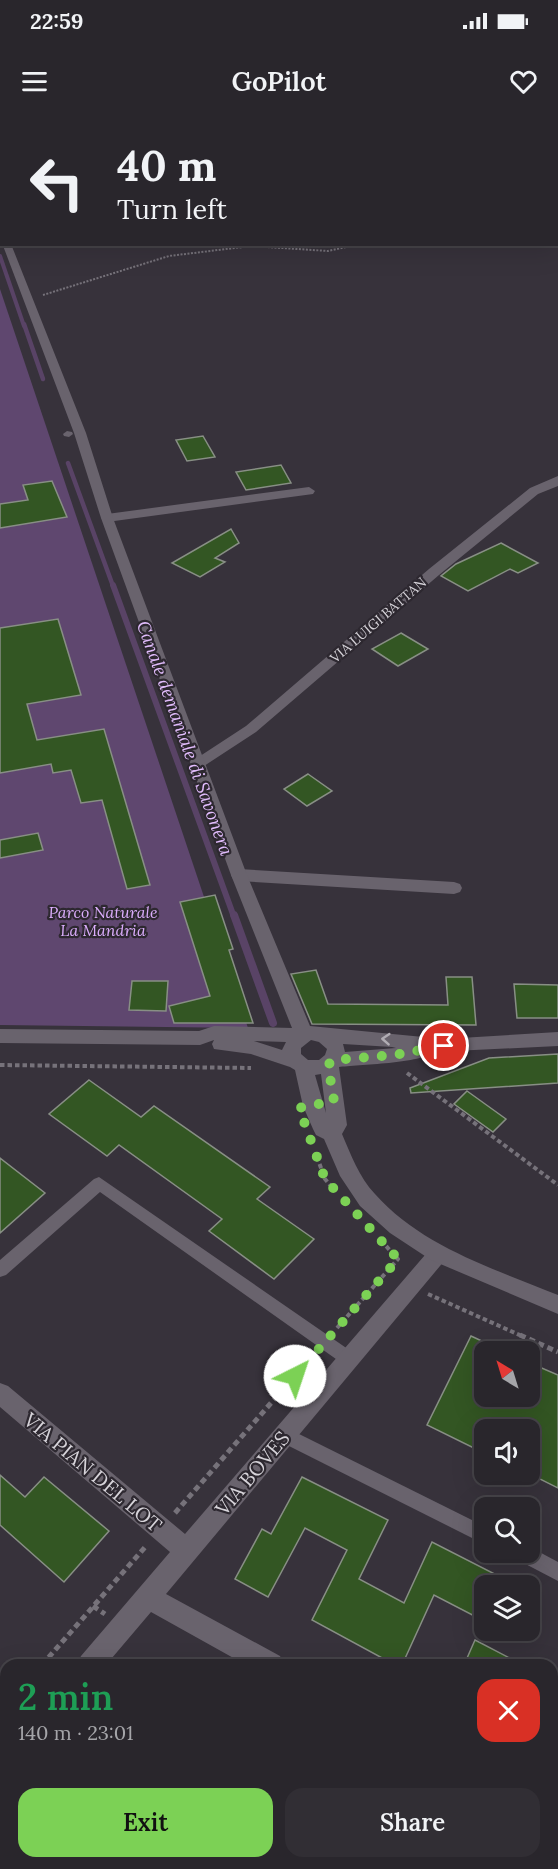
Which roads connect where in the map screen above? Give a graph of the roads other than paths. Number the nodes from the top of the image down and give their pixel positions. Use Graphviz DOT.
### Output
graph roads {
  1 [pos="7,246"];
  2 [pos="558,480"];
  3 [pos="309,491"];
  4 [pos="107,519"];
  5 [pos="199,763"];
  6 [pos="237,870"];
  7 [pos="454,888"];
  8 [pos="304,1035"];
  9 [pos="0,1036"];
  10 [pos="324,1036"];
  11 [pos="200,1038"];
  12 [pos="558,1039"];
  13 [pos="444,1046"];
  14 [pos="331,1062"];
  15 [pos="298,1064"];
  16 [pos="332,1134"];
  17 [pos="438,1254"];
  18 [pos="0,1270"];
  19 [pos="558,1305"];
  20 [pos="349,1359"];
  21 [pos="0,1393"];
  22 [pos="285,1435"];
  23 [pos="474,1530"];
  24 [pos="187,1551"];
  25 [pos="540,1563"];
  26 [pos="558,1572"];
  27 [pos="147,1597"];
  28 [pos="95,1659"];
  29 [pos="260,1659"];
  1 -- 4 [label="street"];
  2 -- 5 [label="street, VIA LUIGI BATTAN"];
  3 -- 4 [label="street"];
  4 -- 5 [label="street"];
  5 -- 6 [label="street"];
  6 -- 7 [label="street"];
  6 -- 8 [label="street"];
  8 -- 10 [label="street"];
  8 -- 11 [label="street"];
  8 -- 15 [label="street"];
  9 -- 11 [label="street"];
  13 -- 10 [label="street, one-way"];
  10 -- 14 [label="street"];
  11 -- 15 [label="street"];
  12 -- 13 [label="street"];
  13 -- 14 [label="street"];
  14 -- 15 [label="street"];
  14 -- 16 [label="street"];
  15 -- 16 [label="street"];
  16 -- 17 [label="street"];
  17 -- 19 [label="street"];
  17 -- 20 [label="street, VIA BOVES"];
  18 -- 20 [label="lane"];
  20 -- 22 [label="street, VIA BOVES"];
  21 -- 24 [label="street, VIA PIAN DEL LOT"];
  22 -- 23 [label="lane"];
  22 -- 24 [label="street, VIA BOVES"];
  24 -- 27 [label="street, VIA BOVES"];
  25 -- 26 [label="lane"];
  27 -- 28 [label="street, VIA BOVES"];
  27 -- 29 [label="street"];
}
